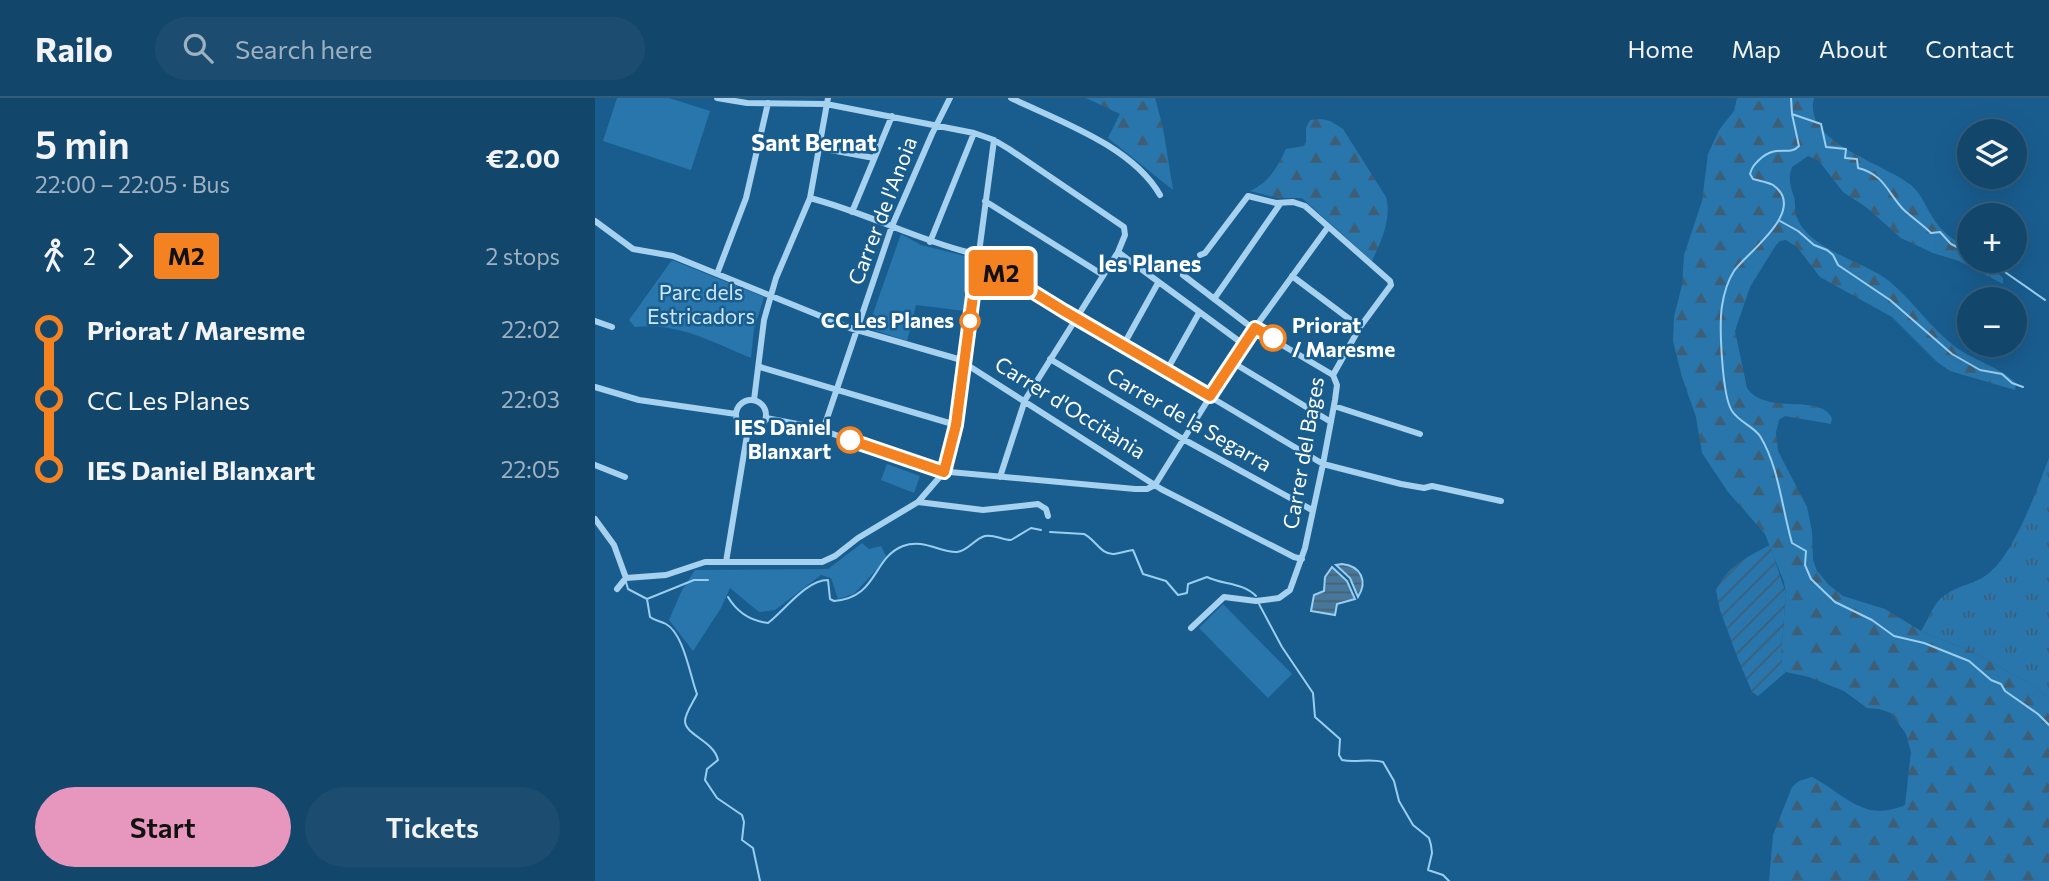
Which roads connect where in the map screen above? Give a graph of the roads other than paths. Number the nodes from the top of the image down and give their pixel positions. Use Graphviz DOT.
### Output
graph roads {
  1 [pos="717,98"];
  2 [pos="950,98"];
  3 [pos="1011,98"];
  4 [pos="748,100"];
  5 [pos="827,101"];
  6 [pos="768,103"];
  7 [pos="892,116"];
  8 [pos="937,124"];
  9 [pos="974,133"];
  10 [pos="994,140"];
  11 [pos="820,148"];
  12 [pos="874,158"];
  13 [pos="1160,195"];
  14 [pos="810,198"];
  15 [pos="985,201"];
  16 [pos="1280,204"];
  17 [pos="852,212"];
  18 [pos="595,221"];
  19 [pos="892,226"];
  20 [pos="1328,227"];
  21 [pos="930,242"];
  22 [pos="1118,252"];
  23 [pos="1200,255"];
  24 [pos="978,258"];
  25 [pos="717,274"];
  26 [pos="1103,275"];
  27 [pos="1183,275"];
  28 [pos="1292,276"];
  29 [pos="1157,283"];
  30 [pos="770,296"];
  31 [pos="1214,299"];
  32 [pos="1199,313"];
  33 [pos="1075,318"];
  34 [pos="595,321"];
  35 [pos="612,327"];
  36 [pos="1360,327"];
  37 [pos="1255,328"];
  38 [pos="857,331"];
  39 [pos="1123,344"];
  40 [pos="1243,344"];
  41 [pos="1050,359"];
  42 [pos="964,362"];
  43 [pos="1232,362"];
  44 [pos="760,367"];
  45 [pos="1167,370"];
  46 [pos="1333,375"];
  47 [pos="595,387"];
  48 [pos="837,391"];
  49 [pos="1210,396"];
  50 [pos="754,400"];
  51 [pos="1025,400"];
  52 [pos="1334,406"];
  53 [pos="736,414"];
  54 [pos="766,418"];
  55 [pos="1331,422"];
  56 [pos="956,425"];
  57 [pos="748,429"];
  58 [pos="823,430"];
  59 [pos="1420,434"];
  60 [pos="1183,439"];
  61 [pos="1323,464"];
  62 [pos="595,465"];
  63 [pos="944,472"];
  64 [pos="625,477"];
  65 [pos="1000,477"];
  66 [pos="1155,485"];
  67 [pos="1501,500"];
  68 [pos="918,502"];
  69 [pos="1312,510"];
  70 [pos="1048,516"];
  71 [pos="595,519"];
  72 [pos="1302,559"];
  73 [pos="726,562"];
  74 [pos="626,578"];
  75 [pos="617,589"];
  76 [pos="1191,628"];
  1 -- 4 [label="street"];
  2 -- 8 [label="street, Carrer de l'Anoia"];
  3 -- 13 [label="street"];
  4 -- 6 [label="street"];
  5 -- 6 [label="street"];
  5 -- 7 [label="street"];
  5 -- 11 [label="street"];
  6 -- 25 [label="street"];
  7 -- 8 [label="street"];
  7 -- 12 [label="street"];
  8 -- 9 [label="street"];
  8 -- 19 [label="street, Carrer de l'Anoia"];
  9 -- 10 [label="street"];
  9 -- 21 [label="street"];
  10 -- 15 [label="street"];
  10 -- 22 [label="street"];
  11 -- 12 [label="street"];
  11 -- 14 [label="street"];
  12 -- 17 [label="street"];
  14 -- 17 [label="street"];
  14 -- 30 [label="street"];
  15 -- 24 [label="street"];
  15 -- 26 [label="street"];
  16 -- 20 [label="street"];
  16 -- 23 [label="street"];
  16 -- 31 [label="street"];
  17 -- 19 [label="street"];
  18 -- 25 [label="street, Carrer d'Occitània"];
  19 -- 21 [label="street"];
  19 -- 38 [label="street, Carrer de l'Anoia"];
  20 -- 28 [label="street"];
  20 -- 36 [label="street, Carrer del Bages"];
  21 -- 24 [label="street"];
  22 -- 26 [label="street"];
  22 -- 29 [label="street"];
  24 -- 33 [label="street"];
  24 -- 42 [label="street"];
  25 -- 30 [label="street, Carrer d'Occitània"];
  26 -- 33 [label="street"];
  27 -- 31 [label="street"];
  28 -- 36 [label="street"];
  28 -- 37 [label="street"];
  29 -- 32 [label="street"];
  29 -- 39 [label="street"];
  30 -- 38 [label="street, Carrer d'Occitània"];
  30 -- 44 [label="street"];
  31 -- 37 [label="street"];
  32 -- 40 [label="street"];
  32 -- 45 [label="street"];
  33 -- 39 [label="street"];
  33 -- 41 [label="street"];
  34 -- 35 [label="street"];
  36 -- 46 [label="street, Carrer del Bages"];
  37 -- 40 [label="street"];
  37 -- 46 [label="street"];
  38 -- 42 [label="street, Carrer d'Occitània"];
  38 -- 48 [label="street, Carrer de l'Anoia"];
  39 -- 45 [label="street"];
  40 -- 43 [label="street"];
  41 -- 51 [label="street"];
  41 -- 60 [label="street, Carrer de la Segarra"];
  42 -- 51 [label="street, Carrer d'Occitània"];
  42 -- 56 [label="street"];
  43 -- 49 [label="street"];
  43 -- 55 [label="street"];
  44 -- 48 [label="street"];
  44 -- 50 [label="street"];
  45 -- 49 [label="street"];
  46 -- 52 [label="street, Carrer del Bages"];
  47 -- 53 [label="street"];
  48 -- 56 [label="street"];
  48 -- 58 [label="street, Carrer de l'Anoia"];
  49 -- 60 [label="street"];
  49 -- 61 [label="street"];
  50 -- 53 [label="street"];
  50 -- 54 [label="street"];
  51 -- 65 [label="street"];
  51 -- 66 [label="street, Carrer d'Occitània"];
  52 -- 55 [label="street, Carrer del Bages"];
  52 -- 59 [label="street"];
  53 -- 57 [label="street"];
  54 -- 57 [label="street"];
  54 -- 58 [label="street"];
  55 -- 61 [label="street, Carrer del Bages"];
  56 -- 63 [label="street"];
  57 -- 73 [label="street"];
  58 -- 63 [label="street"];
  60 -- 66 [label="street"];
  60 -- 69 [label="street, Carrer de la Segarra"];
  61 -- 67 [label="street"];
  61 -- 69 [label="street, Carrer del Bages"];
  62 -- 64 [label="street"];
  63 -- 65 [label="street"];
  63 -- 68 [label="street"];
  65 -- 66 [label="street"];
  66 -- 72 [label="street, Carrer d'Occitània"];
  68 -- 70 [label="street"];
  68 -- 73 [label="street"];
  69 -- 72 [label="street, Carrer del Bages"];
  71 -- 74 [label="street"];
  72 -- 76 [label="street, Carrer del Bages"];
  73 -- 74 [label="street"];
  74 -- 75 [label="street"];
}
